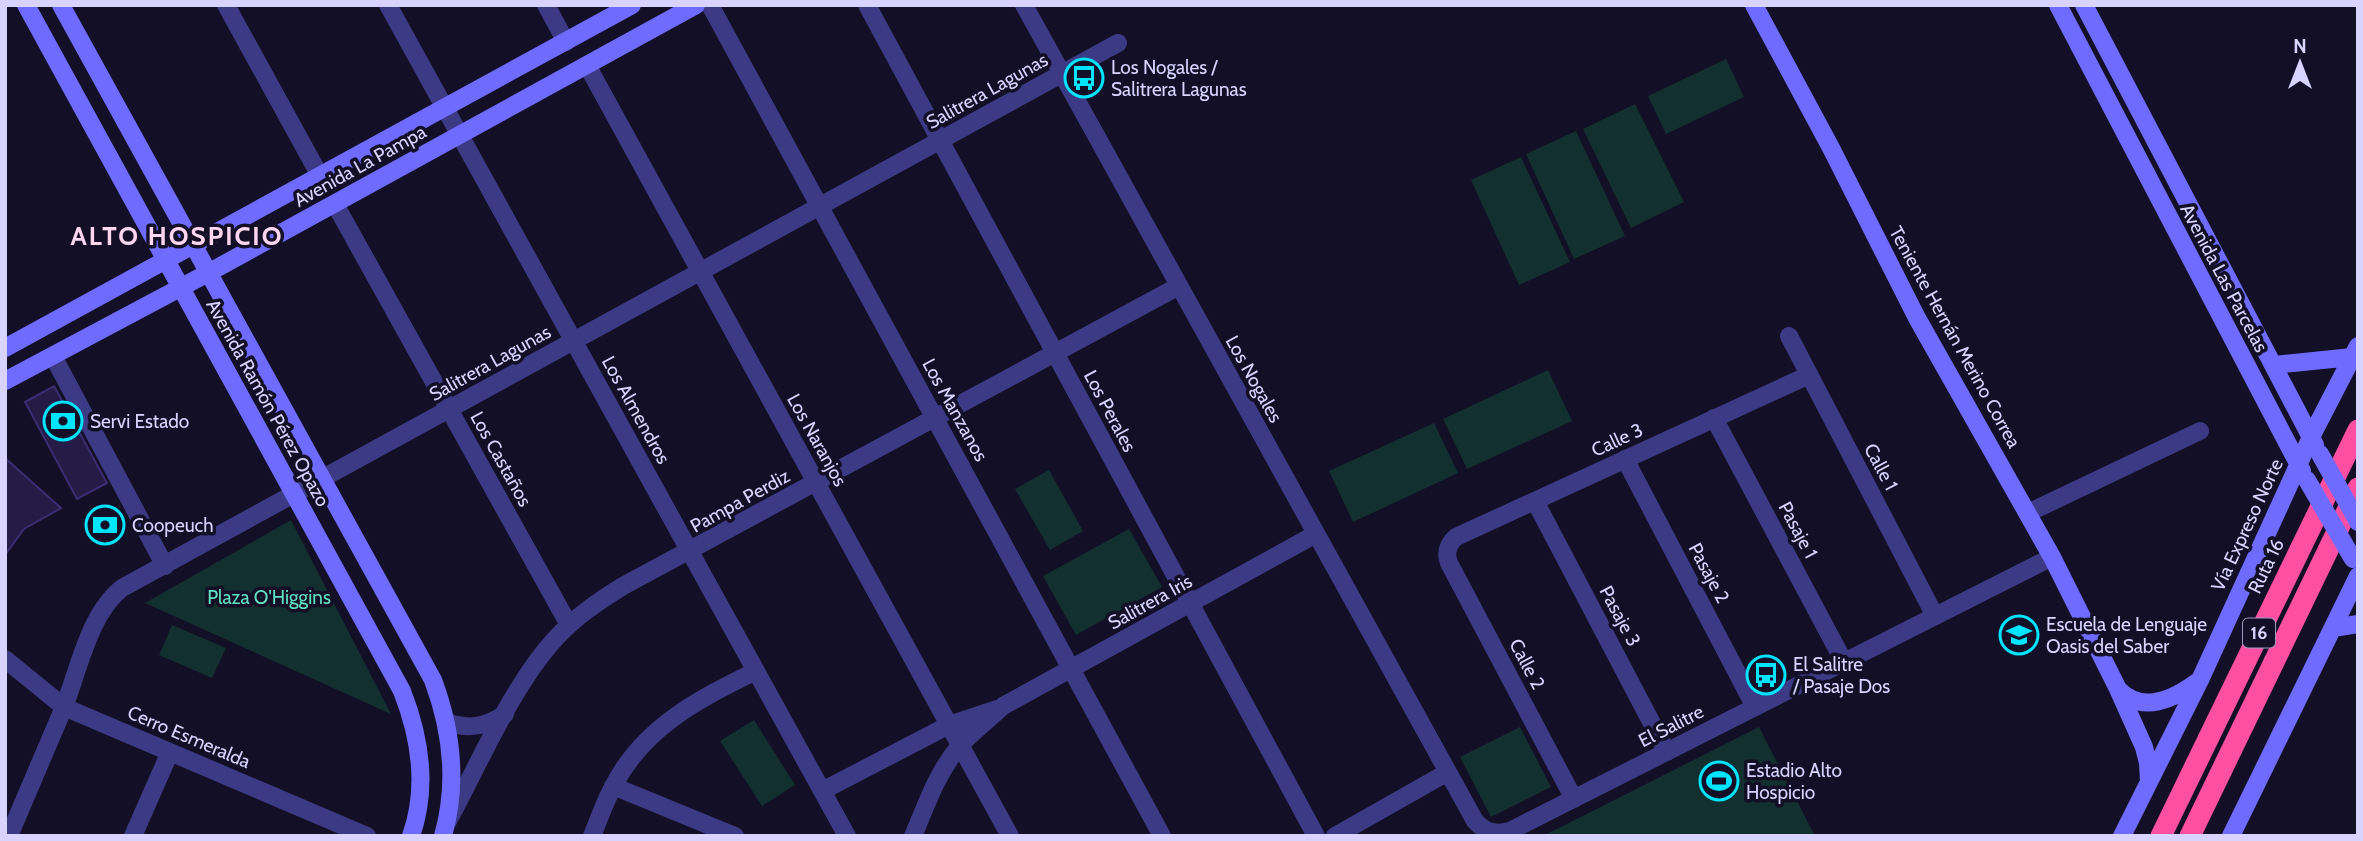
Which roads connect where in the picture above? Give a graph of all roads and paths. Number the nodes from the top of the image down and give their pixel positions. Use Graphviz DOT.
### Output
graph roads {
  1 [pos="26,5"];
  2 [pos="61,5"];
  3 [pos="226,5"];
  4 [pos="388,5"];
  5 [pos="546,5"];
  6 [pos="632,5"];
  7 [pos="696,5"];
  8 [pos="710,5"];
  9 [pos="867,5"];
  10 [pos="1024,5"];
  11 [pos="1754,5"];
  12 [pos="2058,5"];
  13 [pos="2084,5"];
  14 [pos="566,42"];
  15 [pos="1118,43"];
  16 [pos="587,65"];
  17 [pos="1061,74"];
  18 [pos="445,108"];
  19 [pos="460,135"];
  20 [pos="940,140"];
  21 [pos="320,176"];
  22 [pos="335,204"];
  23 [pos="820,206"];
  24 [pos="193,246"];
  25 [pos="166,261"];
  26 [pos="700,272"];
  27 [pos="208,273"];
  28 [pos="1179,286"];
  29 [pos="181,288"];
  30 [pos="1789,337"];
  31 [pos="574,341"];
  32 [pos="5,348"];
  33 [pos="2355,352"];
  34 [pos="1055,353"];
  35 [pos="53,356"];
  36 [pos="2274,365"];
  37 [pos="1809,375"];
  38 [pos="5,382"];
  39 [pos="449,409"];
  40 [pos="935,418"];
  41 [pos="1714,418"];
  42 [pos="2200,430"];
  43 [pos="2358,430"];
  44 [pos="2311,437"];
  45 [pos="1625,459"];
  46 [pos="2303,472"];
  47 [pos="322,479"];
  48 [pos="816,483"];
  49 [pos="2358,488"];
  50 [pos="295,494"];
  51 [pos="1535,501"];
  52 [pos="2028,513"];
  53 [pos="2358,522"];
  54 [pos="1316,534"];
  55 [pos="1448,549"];
  56 [pos="690,552"];
  57 [pos="2052,557"];
  58 [pos="165,566"];
  59 [pos="2356,567"];
  60 [pos="1191,604"];
  61 [pos="1935,617"];
  62 [pos="2358,624"];
  63 [pos="569,625"];
  64 [pos="2333,628"];
  65 [pos="5,659"];
  66 [pos="1844,662"];
  67 [pos="1072,669"];
  68 [pos="756,671"];
  69 [pos="2200,680"];
  70 [pos="2118,689"];
  71 [pos="1003,706"];
  72 [pos="64,707"];
  73 [pos="1755,707"];
  74 [pos="505,714"];
  75 [pos="446,722"];
  76 [pos="949,725"];
  77 [pos="960,746"];
  78 [pos="170,752"];
  79 [pos="1667,752"];
  80 [pos="1448,772"];
  81 [pos="2149,782"];
  82 [pos="613,786"];
  83 [pos="822,791"];
  84 [pos="1574,799"];
  85 [pos="445,830"];
  86 [pos="7,836"];
  87 [pos="133,836"];
  88 [pos="367,836"];
  89 [pos="411,836"];
  90 [pos="592,836"];
  91 [pos="735,836"];
  92 [pos="847,836"];
  93 [pos="913,836"];
  94 [pos="1010,836"];
  95 [pos="1162,836"];
  96 [pos="1317,836"];
  97 [pos="1335,836"];
  98 [pos="2122,836"];
  99 [pos="2161,836"];
  100 [pos="2190,836"];
  101 [pos="2231,836"];
  1 -- 25 [label="street, Avenida Ramón Pérez Opazo"];
  2 -- 24 [label="street, Avenida Ramón Pérez Opazo"];
  3 -- 21 [label="street"];
  4 -- 18 [label="street, Los Almendros"];
  5 -- 14 [label="street"];
  6 -- 14 [label="street, Avenida La Pampa"];
  7 -- 16 [label="street, Avenida La Pampa"];
  8 -- 23 [label="street, Los Manzanos"];
  9 -- 20 [label="street, Los Perales"];
  10 -- 17 [label="street, Los Nogales"];
  11 -- 52 [label="street, Teniente Hernán Merino Correa"];
  12 -- 46 [label="street, Avenida Las Parcelas"];
  13 -- 36 [label="street, Avenida Las Parcelas"];
  14 -- 18 [label="street, Avenida La Pampa"];
  15 -- 17 [label="street, Salitrera Lagunas"];
  16 -- 19 [label="street, Avenida La Pampa"];
  16 -- 26 [label="street, Los Naranjos"];
  17 -- 20 [label="street, Salitrera Lagunas"];
  17 -- 28 [label="street, Los Nogales"];
  18 -- 19 [label="street, Los Almendros"];
  18 -- 21 [label="street, Avenida La Pampa"];
  19 -- 22 [label="street, Avenida La Pampa"];
  19 -- 31 [label="street, Los Almendros"];
  20 -- 23 [label="street, Salitrera Lagunas"];
  20 -- 34 [label="street, Los Perales"];
  21 -- 24 [label="street, Avenida La Pampa"];
  22 -- 27 [label="street, Avenida La Pampa"];
  22 -- 39 [label="street, Los Castaños"];
  23 -- 26 [label="street, Salitrera Lagunas"];
  23 -- 40 [label="street, Los Manzanos"];
  24 -- 25 [label="street, Avenida La Pampa"];
  24 -- 27 [label="street, Avenida Ramón Pérez Opazo"];
  25 -- 29 [label="street, Avenida Ramón Pérez Opazo"];
  25 -- 32 [label="street, Avenida La Pampa"];
  26 -- 31 [label="street, Salitrera Lagunas"];
  26 -- 48 [label="street, Los Naranjos"];
  27 -- 29 [label="street, Avenida La Pampa"];
  27 -- 47 [label="street, Avenida Ramón Pérez Opazo"];
  28 -- 34 [label="street, Pampa Perdiz"];
  28 -- 54 [label="street, Los Nogales"];
  29 -- 35 [label="street, Avenida La Pampa"];
  29 -- 50 [label="street, Avenida Ramón Pérez Opazo"];
  30 -- 37 [label="street, Calle 1"];
  31 -- 39 [label="street, Salitrera Lagunas"];
  31 -- 56 [label="street, Los Almendros"];
  33 -- 36 [label="street"];
  33 -- 44 [label="street, Vía Expreso Norte"];
  34 -- 40 [label="street, Pampa Perdiz"];
  34 -- 60 [label="street, Los Perales"];
  35 -- 38 [label="street, Avenida La Pampa"];
  35 -- 58 [label="street"];
  36 -- 44 [label="street, Avenida Las Parcelas"];
  37 -- 41 [label="street, Calle 3"];
  37 -- 61 [label="street, Calle 1"];
  39 -- 47 [label="street, Salitrera Lagunas"];
  39 -- 63 [label="street, Los Castaños"];
  40 -- 48 [label="street, Pampa Perdiz"];
  40 -- 67 [label="street, Los Manzanos"];
  41 -- 45 [label="street, Calle 3"];
  41 -- 66 [label="street, Pasaje 1"];
  42 -- 52 [label="street"];
  43 -- 99 [label="highway, Ruta 16 / 16"];
  44 -- 46 [label="street, Vía Expreso Norte"];
  44 -- 53 [label="street, Avenida Las Parcelas, bridge"];
  45 -- 51 [label="street, Calle 3"];
  45 -- 73 [label="street, Pasaje 2"];
  46 -- 59 [label="street, Avenida Las Parcelas, bridge"];
  46 -- 69 [label="street, Vía Expreso Norte"];
  47 -- 50 [label="street, Salitrera Lagunas"];
  47 -- 75 [label="street, Avenida Ramón Pérez Opazo"];
  48 -- 56 [label="street, Pampa Perdiz"];
  48 -- 76 [label="street, Los Naranjos"];
  49 -- 100 [label="highway, 16"];
  50 -- 58 [label="street, Salitrera Lagunas"];
  50 -- 89 [label="street, Avenida Ramón Pérez Opazo"];
  51 -- 55 [label="street, Calle 3"];
  51 -- 79 [label="street, Pasaje 3"];
  52 -- 57 [label="street, Teniente Hernán Merino Correa"];
  54 -- 60 [label="street, Salitrera Iris"];
  54 -- 80 [label="street, Los Nogales"];
  55 -- 84 [label="street, Calle 2"];
  56 -- 63 [label="street, Pampa Perdiz"];
  56 -- 68 [label="street, Los Almendros"];
  57 -- 61 [label="street, El Salitre"];
  57 -- 70 [label="street, Teniente Hernán Merino Correa"];
  58 -- 72 [label="street, Salitrera Lagunas"];
  59 -- 64 [label="street"];
  60 -- 67 [label="street, Salitrera Iris"];
  60 -- 96 [label="street, Los Perales"];
  61 -- 66 [label="street, El Salitre"];
  62 -- 64 [label="street"];
  63 -- 74 [label="street, Pampa Perdiz"];
  64 -- 101 [label="street"];
  65 -- 72 [label="street, Cerro Esmeralda"];
  66 -- 73 [label="street, El Salitre"];
  67 -- 71 [label="street, Salitrera Iris"];
  67 -- 95 [label="street, Los Manzanos"];
  68 -- 82 [label="street"];
  68 -- 83 [label="street, Los Almendros"];
  69 -- 70 [label="street"];
  69 -- 81 [label="street, Vía Expreso Norte"];
  70 -- 81 [label="street, Teniente Hernán Merino Correa"];
  71 -- 76 [label="street, Salitrera Iris"];
  71 -- 77 [label="street, Salitrera Iris"];
  72 -- 78 [label="street, Cerro Esmeralda"];
  72 -- 86 [label="street, Salitrera Lagunas"];
  73 -- 79 [label="street, El Salitre"];
  74 -- 75 [label="street"];
  74 -- 85 [label="street, Pampa Perdiz"];
  75 -- 85 [label="street, Avenida Ramón Pérez Opazo"];
  76 -- 77 [label="street, Los Naranjos"];
  76 -- 83 [label="street, Salitrera Iris"];
  77 -- 93 [label="street, Salitrera Iris"];
  77 -- 94 [label="street, Los Naranjos"];
  78 -- 87 [label="street"];
  78 -- 88 [label="street, Cerro Esmeralda"];
  79 -- 84 [label="street, El Salitre"];
  80 -- 84 [label="street, El Salitre"];
  80 -- 97 [label="street"];
  81 -- 98 [label="street, Vía Expreso Norte"];
  82 -- 90 [label="street"];
  82 -- 91 [label="street"];
  83 -- 92 [label="street, Los Almendros"];
}
